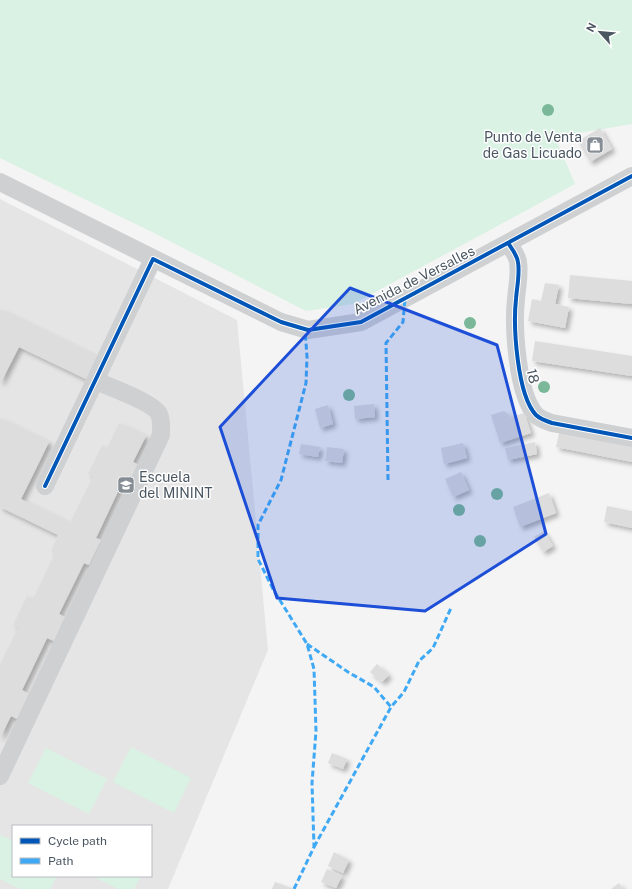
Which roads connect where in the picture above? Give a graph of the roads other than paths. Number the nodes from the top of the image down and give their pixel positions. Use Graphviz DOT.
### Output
graph roads {
  1 [pos="632,176"];
  2 [pos="0,182"];
  3 [pos="508,243"];
  4 [pos="153,259"];
  5 [pos="96,381"];
  6 [pos="632,438"];
  7 [pos="44,486"];
  8 [pos="0,776"];
  1 -- 3 [label="street, Avenida de Versalles"];
  2 -- 4 [label="street, Avenida de Versalles"];
  3 -- 4 [label="street, Avenida de Versalles"];
  3 -- 6 [label="street, 18"];
  4 -- 5 [label="street"];
  5 -- 7 [label="street"];
  5 -- 8 [label="street"];
}
